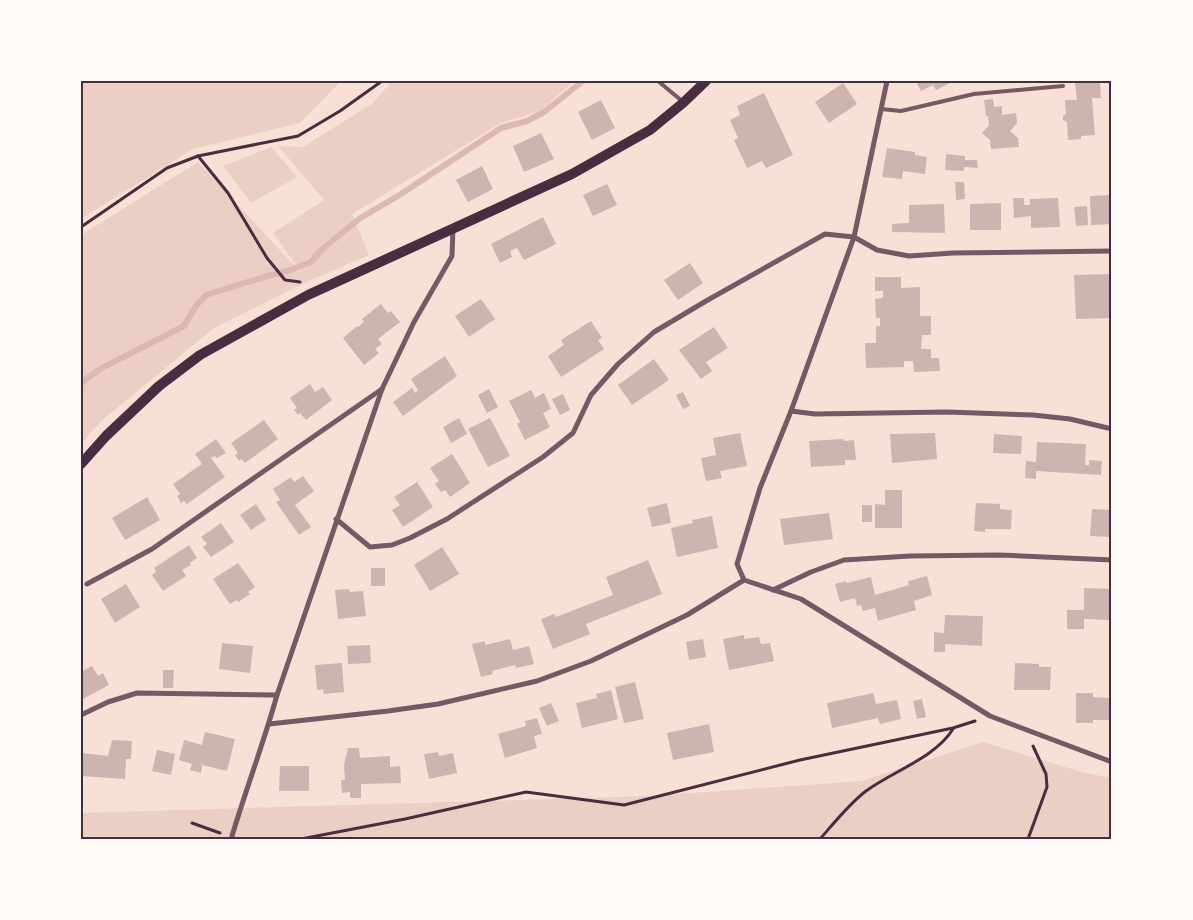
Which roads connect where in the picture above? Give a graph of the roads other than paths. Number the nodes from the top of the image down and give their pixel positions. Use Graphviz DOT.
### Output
graph roads {
  1 [pos="658,81"];
  2 [pos="706,81"];
  3 [pos="887,81"];
  4 [pos="1063,86"];
  5 [pos="684,103"];
  6 [pos="881,109"];
  7 [pos="453,228"];
  8 [pos="854,237"];
  9 [pos="1112,251"];
  10 [pos="382,390"];
  11 [pos="791,411"];
  12 [pos="1112,429"];
  13 [pos="81,464"];
  14 [pos="336,519"];
  15 [pos="1112,560"];
  16 [pos="744,580"];
  17 [pos="87,584"];
  18 [pos="773,590"];
  19 [pos="277,695"];
  20 [pos="81,715"];
  21 [pos="269,724"];
  22 [pos="1112,762"];
  23 [pos="232,836"];
  1 -- 5 [label="lane"];
  2 -- 5 [label="main road"];
  3 -- 6 [label="street"];
  4 -- 6 [label="lane"];
  5 -- 7 [label="main road"];
  6 -- 8 [label="street"];
  7 -- 10 [label="street"];
  7 -- 13 [label="main road"];
  8 -- 9 [label="street"];
  8 -- 11 [label="street"];
  8 -- 14 [label="street"];
  10 -- 14 [label="street"];
  10 -- 17 [label="street"];
  11 -- 12 [label="street"];
  11 -- 16 [label="street"];
  14 -- 19 [label="street"];
  15 -- 18 [label="street"];
  16 -- 18 [label="street"];
  16 -- 21 [label="street"];
  18 -- 22 [label="street"];
  19 -- 20 [label="street"];
  19 -- 21 [label="street"];
  21 -- 23 [label="street"];
}
